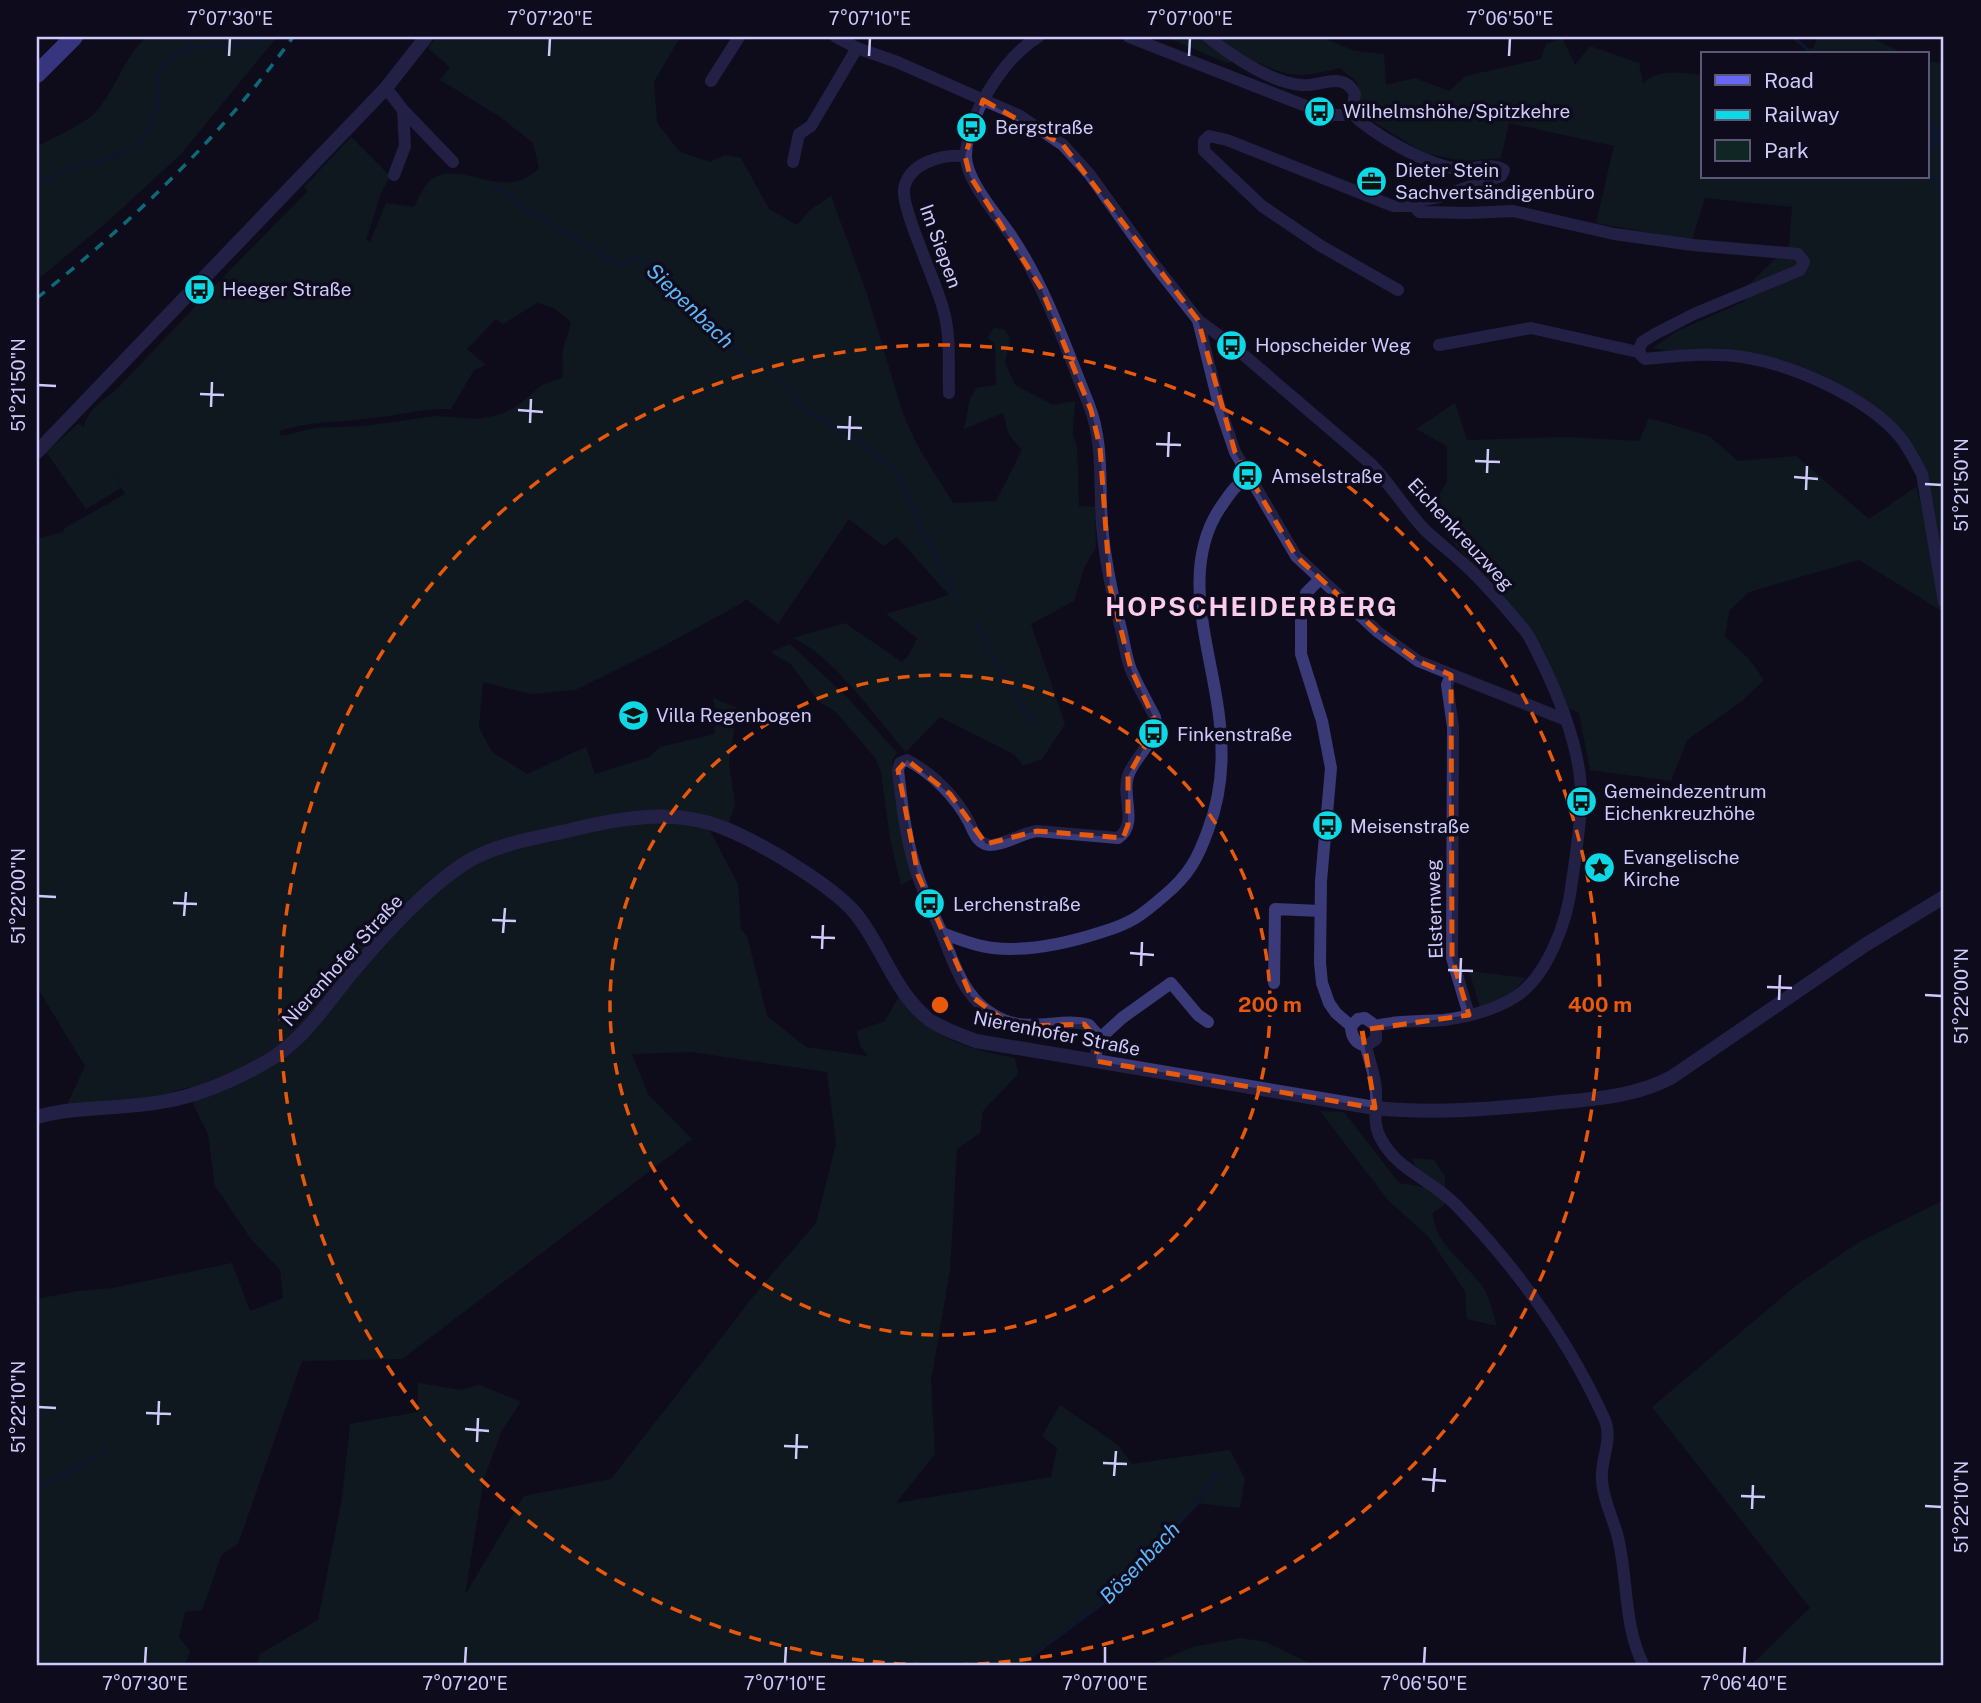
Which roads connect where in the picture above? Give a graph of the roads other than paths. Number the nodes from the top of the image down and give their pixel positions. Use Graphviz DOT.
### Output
graph roads {
  1 [pos="74,37"];
  2 [pos="426,37"];
  3 [pos="739,37"];
  4 [pos="836,37"];
  5 [pos="1038,37"];
  6 [pos="1129,37"];
  7 [pos="1208,37"];
  8 [pos="857,48"];
  9 [pos="37,75"];
  10 [pos="711,81"];
  11 [pos="386,89"];
  12 [pos="983,100"];
  13 [pos="403,110"];
  14 [pos="1349,111"];
  15 [pos="965,156"];
  16 [pos="453,162"];
  17 [pos="793,162"];
  18 [pos="394,175"];
  19 [pos="1414,206"];
  20 [pos="1398,290"];
  21 [pos="1198,320"];
  22 [pos="1439,345"];
  23 [pos="1637,352"];
  24 [pos="949,393"];
  25 [pos="37,452"];
  26 [pos="1248,477"];
  27 [pos="1320,579"];
  28 [pos="1944,603"];
  29 [pos="1451,675"];
  30 [pos="1566,720"];
  31 [pos="1944,897"];
  32 [pos="1320,911"];
  33 [pos="942,933"];
  34 [pos="1274,983"];
  35 [pos="1469,1015"];
  36 [pos="1208,1022"];
  37 [pos="1351,1026"];
  38 [pos="1376,1026"];
  39 [pos="1098,1040"];
  40 [pos="1366,1046"];
  41 [pos="1096,1061"];
  42 [pos="1375,1108"];
  43 [pos="37,1117"];
  44 [pos="1644,1666"];
  1 -- 9 [label="main road"];
  2 -- 11 [label="street"];
  3 -- 10 [label="street"];
  4 -- 8 [label="street"];
  5 -- 12 [label="street"];
  6 -- 14 [label="street"];
  7 -- 14 [label="street"];
  8 -- 12 [label="street"];
  8 -- 17 [label="street"];
  11 -- 13 [label="street"];
  11 -- 25 [label="street"];
  12 -- 15 [label="street"];
  12 -- 21 [label="street"];
  13 -- 16 [label="street"];
  13 -- 18 [label="street"];
  14 -- 19 [label="street"];
  15 -- 24 [label="street, Im Siepen"];
  15 -- 33 [label="street"];
  19 -- 20 [label="street"];
  19 -- 23 [label="street"];
  21 -- 26 [label="street"];
  21 -- 30 [label="street, Eichenkreuzweg"];
  22 -- 23 [label="street"];
  23 -- 28 [label="street"];
  26 -- 27 [label="street"];
  26 -- 33 [label="street"];
  27 -- 29 [label="street"];
  27 -- 32 [label="street"];
  29 -- 30 [label="street"];
  29 -- 35 [label="street, Elsternweg"];
  30 -- 35 [label="street"];
  31 -- 42 [label="street, Nierenhofer Straße"];
  32 -- 34 [label="street"];
  32 -- 37 [label="street"];
  33 -- 39 [label="street"];
  35 -- 38 [label="street"];
  36 -- 39 [label="street"];
  37 -- 38 [label="street"];
  37 -- 40 [label="street"];
  38 -- 40 [label="street"];
  39 -- 41 [label="street"];
  40 -- 42 [label="street"];
  41 -- 42 [label="street, Nierenhofer Straße"];
  41 -- 43 [label="street, Nierenhofer Straße"];
  42 -- 44 [label="street"];
}
